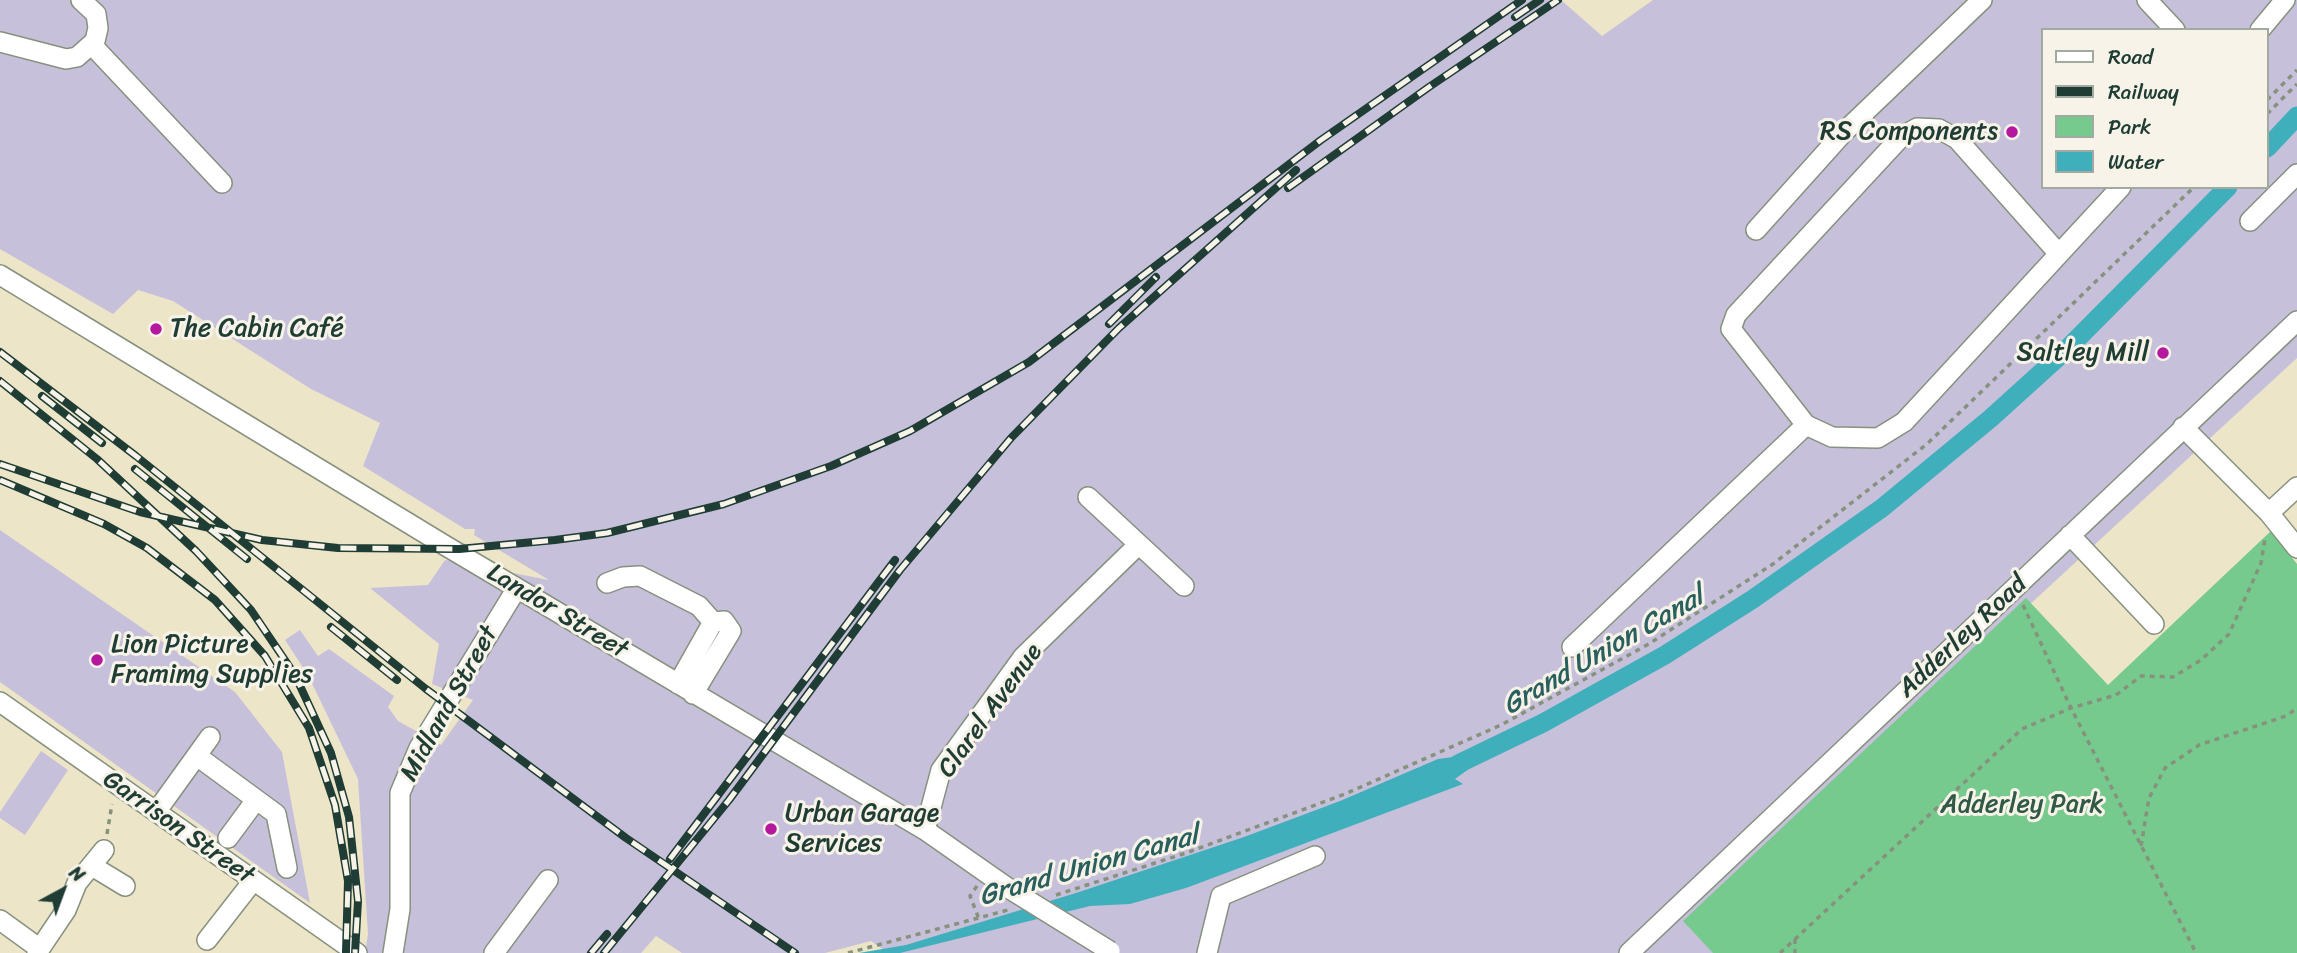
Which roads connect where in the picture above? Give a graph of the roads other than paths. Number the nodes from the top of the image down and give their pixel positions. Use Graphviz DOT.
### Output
graph roads {
  1 [pos="81,0"];
  2 [pos="1982,0"];
  3 [pos="2147,0"];
  4 [pos="2285,0"];
  5 [pos="2173,28"];
  6 [pos="2262,28"];
  7 [pos="0,42"];
  8 [pos="92,45"];
  9 [pos="2297,174"];
  10 [pos="222,183"];
  11 [pos="2119,189"];
  12 [pos="2250,220"];
  13 [pos="1756,230"];
  14 [pos="2059,254"];
  15 [pos="0,275"];
  16 [pos="2297,321"];
  17 [pos="1806,425"];
  18 [pos="2183,427"];
  19 [pos="2297,487"];
  20 [pos="1088,497"];
  21 [pos="2269,513"];
  22 [pos="2070,535"];
  23 [pos="1138,545"];
  24 [pos="2297,548"];
  25 [pos="607,583"];
  26 [pos="1184,586"];
  27 [pos="517,588"];
  28 [pos="2154,624"];
  29 [pos="1572,647"];
  30 [pos="686,689"];
  31 [pos="0,702"];
  32 [pos="211,737"];
  33 [pos="197,756"];
  34 [pos="256,800"];
  35 [pos="156,812"];
  36 [pos="925,830"];
  37 [pos="228,838"];
  38 [pos="104,850"];
  39 [pos="1315,856"];
  40 [pos="92,866"];
  41 [pos="287,868"];
  42 [pos="548,880"];
  43 [pos="253,881"];
  44 [pos="125,886"];
  45 [pos="0,920"];
  46 [pos="207,940"];
  47 [pos="39,951"];
  48 [pos="393,951"];
  49 [pos="356,952"];
  50 [pos="1111,952"];
  51 [pos="494,953"];
  52 [pos="1207,953"];
  53 [pos="1629,953"];
  1 -- 8 [label="street"];
  2 -- 13 [label="street"];
  3 -- 5 [label="street"];
  4 -- 6 [label="street"];
  7 -- 8 [label="street"];
  8 -- 10 [label="street"];
  9 -- 12 [label="street"];
  11 -- 14 [label="street"];
  14 -- 17 [label="street"];
  14 -- 17 [label="street"];
  15 -- 27 [label="street, Landor Street"];
  16 -- 18 [label="street, Adderley Road"];
  17 -- 29 [label="street"];
  18 -- 21 [label="street"];
  18 -- 22 [label="street, Adderley Road"];
  19 -- 21 [label="street"];
  20 -- 23 [label="street"];
  21 -- 24 [label="street"];
  22 -- 28 [label="street"];
  22 -- 53 [label="street, Adderley Road"];
  23 -- 26 [label="street"];
  23 -- 36 [label="street, Clarel Avenue"];
  25 -- 30 [label="street"];
  27 -- 30 [label="street, Landor Street"];
  27 -- 48 [label="street, Midland Street"];
  30 -- 36 [label="street, Landor Street"];
  31 -- 35 [label="street, Garrison Street"];
  32 -- 33 [label="street"];
  33 -- 34 [label="street"];
  33 -- 35 [label="street"];
  34 -- 37 [label="street"];
  34 -- 41 [label="street"];
  35 -- 43 [label="street, Garrison Street"];
  36 -- 50 [label="street, Landor Street, bridge"];
  38 -- 40 [label="street"];
  39 -- 52 [label="street"];
  40 -- 44 [label="street"];
  40 -- 47 [label="street"];
  42 -- 51 [label="street"];
  43 -- 46 [label="street"];
  43 -- 49 [label="street, Garrison Street"];
  45 -- 47 [label="street"];
}
